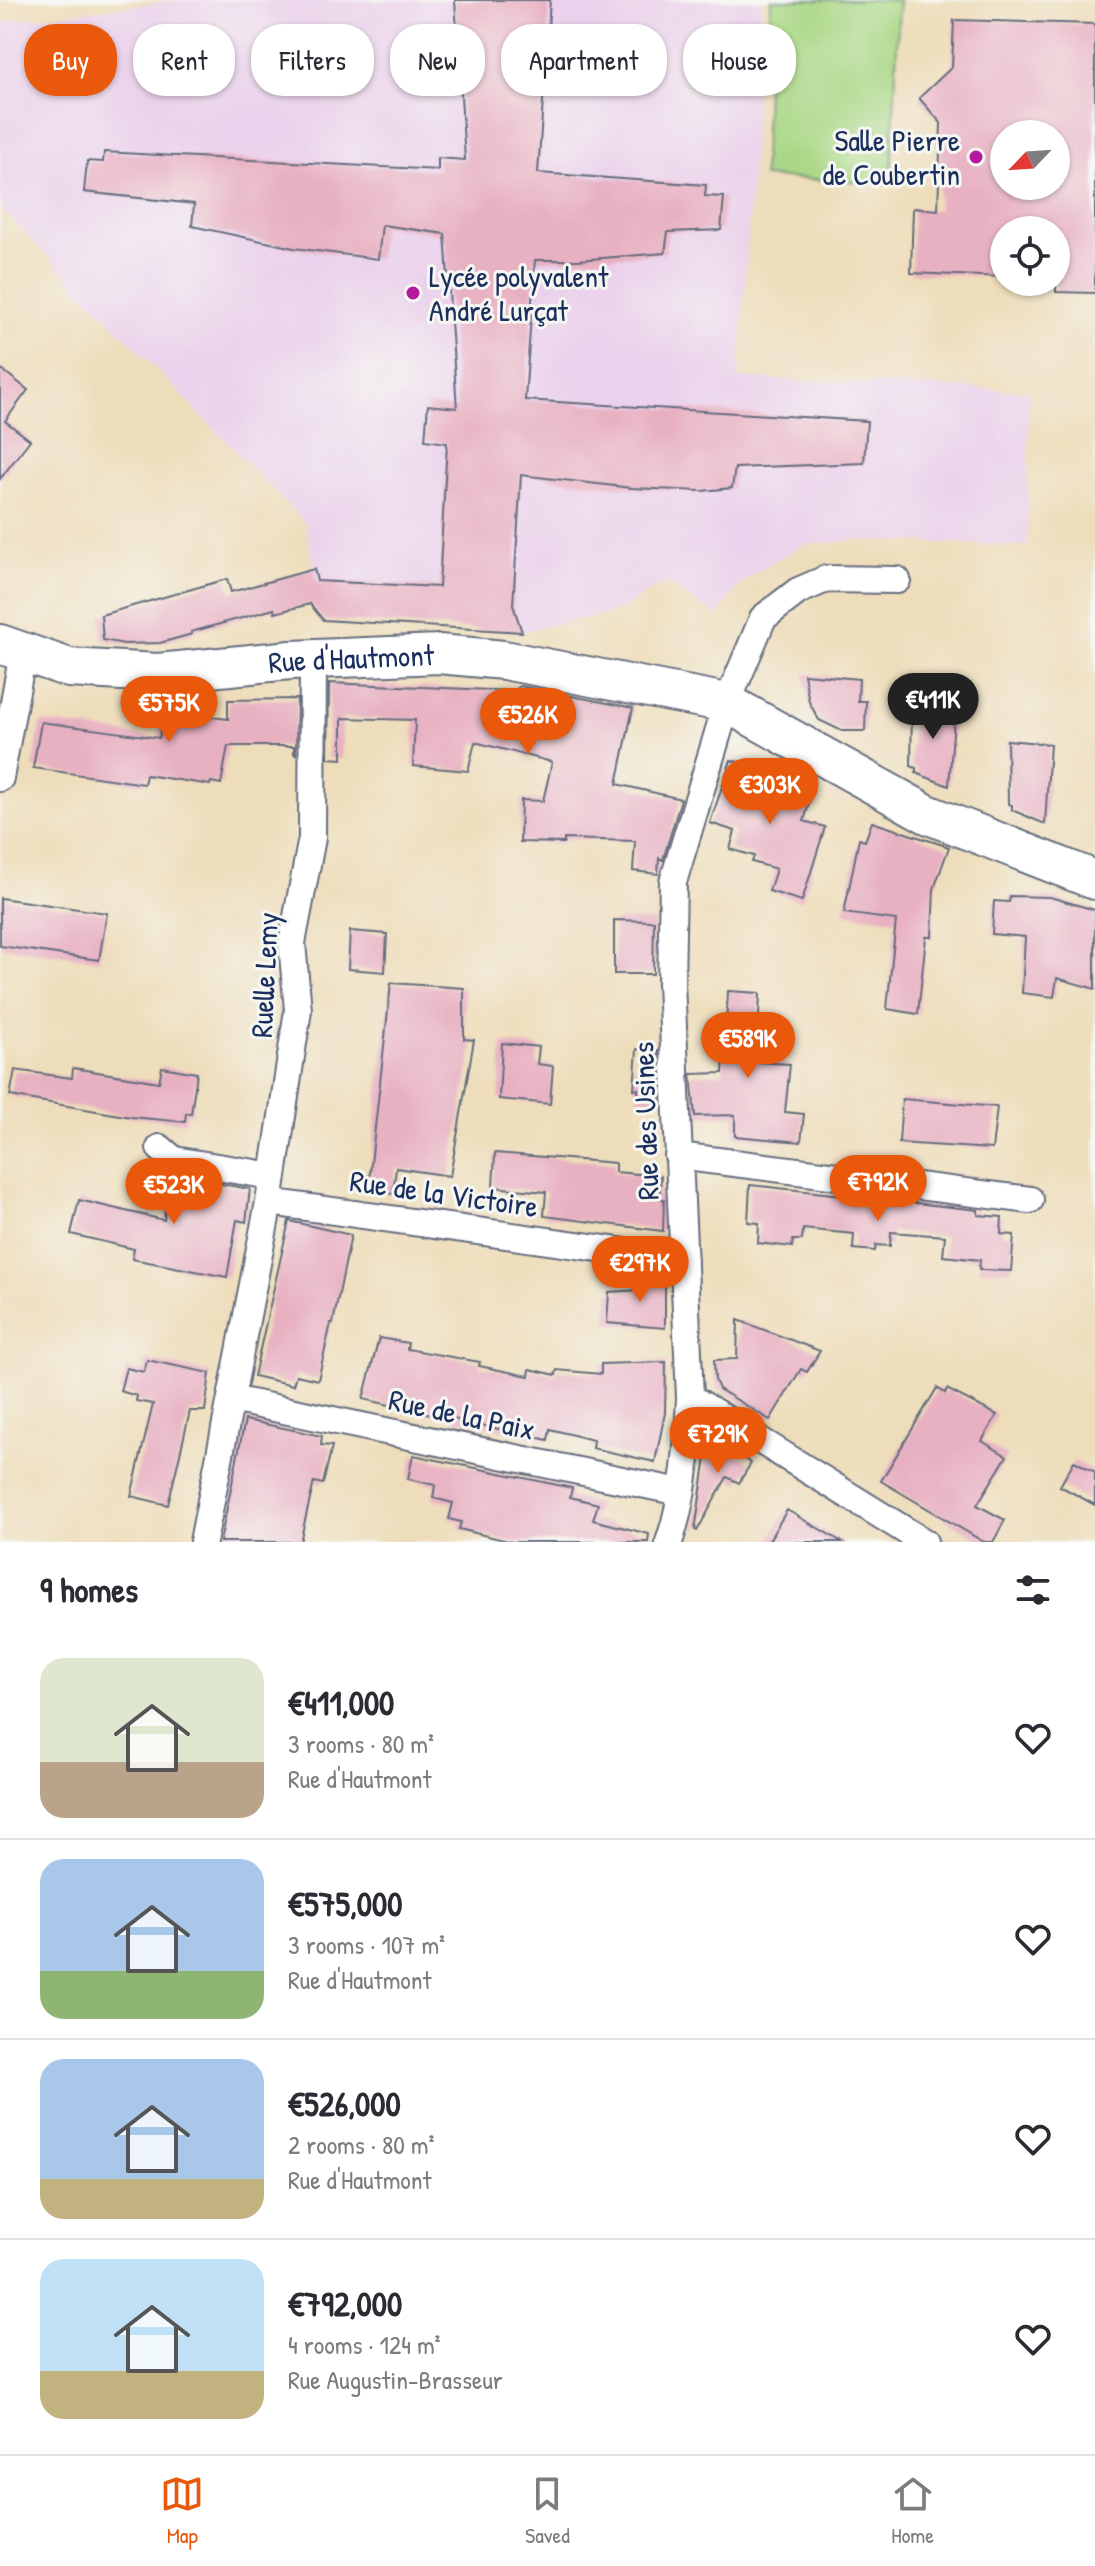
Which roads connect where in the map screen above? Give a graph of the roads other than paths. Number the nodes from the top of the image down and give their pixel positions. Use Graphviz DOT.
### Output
graph roads {
  1 [pos="897,580"];
  2 [pos="12,648"];
  3 [pos="313,660"];
  4 [pos="727,703"];
  5 [pos="0,778"];
  6 [pos="1095,880"];
  7 [pos="160,1148"];
  8 [pos="678,1156"];
  9 [pos="271,1189"];
  10 [pos="1030,1200"];
  11 [pos="684,1260"];
  12 [pos="690,1397"];
  13 [pos="231,1399"];
  14 [pos="680,1492"];
  15 [pos="203,1542"];
  16 [pos="669,1542"];
  17 [pos="924,1542"];
  1 -- 4 [label="street, Rue des Usines"];
  2 -- 3 [label="street, Rue d'Hautmont"];
  2 -- 5 [label="street"];
  3 -- 4 [label="street, Rue d'Hautmont"];
  3 -- 9 [label="street, Ruelle Lemy"];
  4 -- 6 [label="street, Rue d'Hautmont"];
  4 -- 8 [label="street, Rue des Usines"];
  7 -- 9 [label="street"];
  8 -- 10 [label="street"];
  8 -- 11 [label="street, Rue des Usines"];
  9 -- 11 [label="street, Rue de la Victoire"];
  9 -- 13 [label="street, Ruelle Lemy"];
  11 -- 12 [label="street, Rue des Usines"];
  12 -- 14 [label="street, Rue des Usines"];
  12 -- 17 [label="street"];
  13 -- 14 [label="street, Rue de la Paix"];
  13 -- 15 [label="street, Ruelle Lemy"];
  14 -- 16 [label="street, Rue des Usines"];
}
